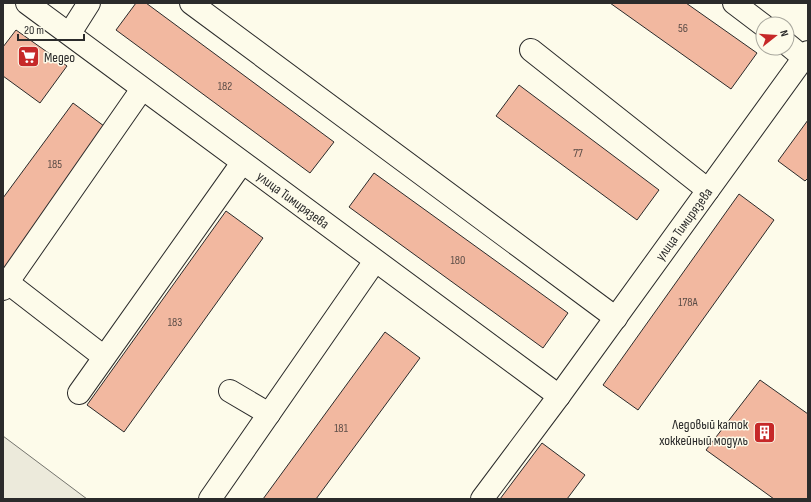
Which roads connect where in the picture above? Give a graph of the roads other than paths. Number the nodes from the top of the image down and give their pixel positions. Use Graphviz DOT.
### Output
graph roads {
  1 [pos="28,3"];
  2 [pos="89,3"];
  3 [pos="191,3"];
  4 [pos="734,3"];
  5 [pos="755,19"];
  6 [pos="70,33"];
  7 [pos="795,49"];
  8 [pos="531,50"];
  9 [pos="806,55"];
  10 [pos="142,89"];
  11 [pos="242,163"];
  12 [pos="708,190"];
  13 [pos="375,261"];
  14 [pos="5,286"];
  15 [pos="616,318"];
  16 [pos="104,357"];
  17 [pos="230,390"];
  18 [pos="79,393"];
  19 [pos="559,396"];
  20 [pos="269,414"];
  21 [pos="210,499"];
  22 [pos="482,499"];
  1 -- 6 [label="street, улица Тимирязева"];
  2 -- 6 [label="street"];
  3 -- 15 [label="street"];
  4 -- 5 [label="street"];
  6 -- 10 [label="street, улица Тимирязева"];
  7 -- 9 [label="street"];
  8 -- 12 [label="street"];
  9 -- 12 [label="street, улица Тимирязева"];
  10 -- 11 [label="street, улица Тимирязева"];
  10 -- 14 [label="street"];
  11 -- 13 [label="street, улица Тимирязева"];
  11 -- 16 [label="street"];
  12 -- 15 [label="street, улица Тимирязева"];
  13 -- 19 [label="street, улица Тимирязева"];
  13 -- 20 [label="street"];
  14 -- 16 [label="street"];
  15 -- 19 [label="street, улица Тимирязева"];
  16 -- 18 [label="street"];
  17 -- 20 [label="street"];
  19 -- 22 [label="street, улица Тимирязева"];
  20 -- 21 [label="street"];
}
